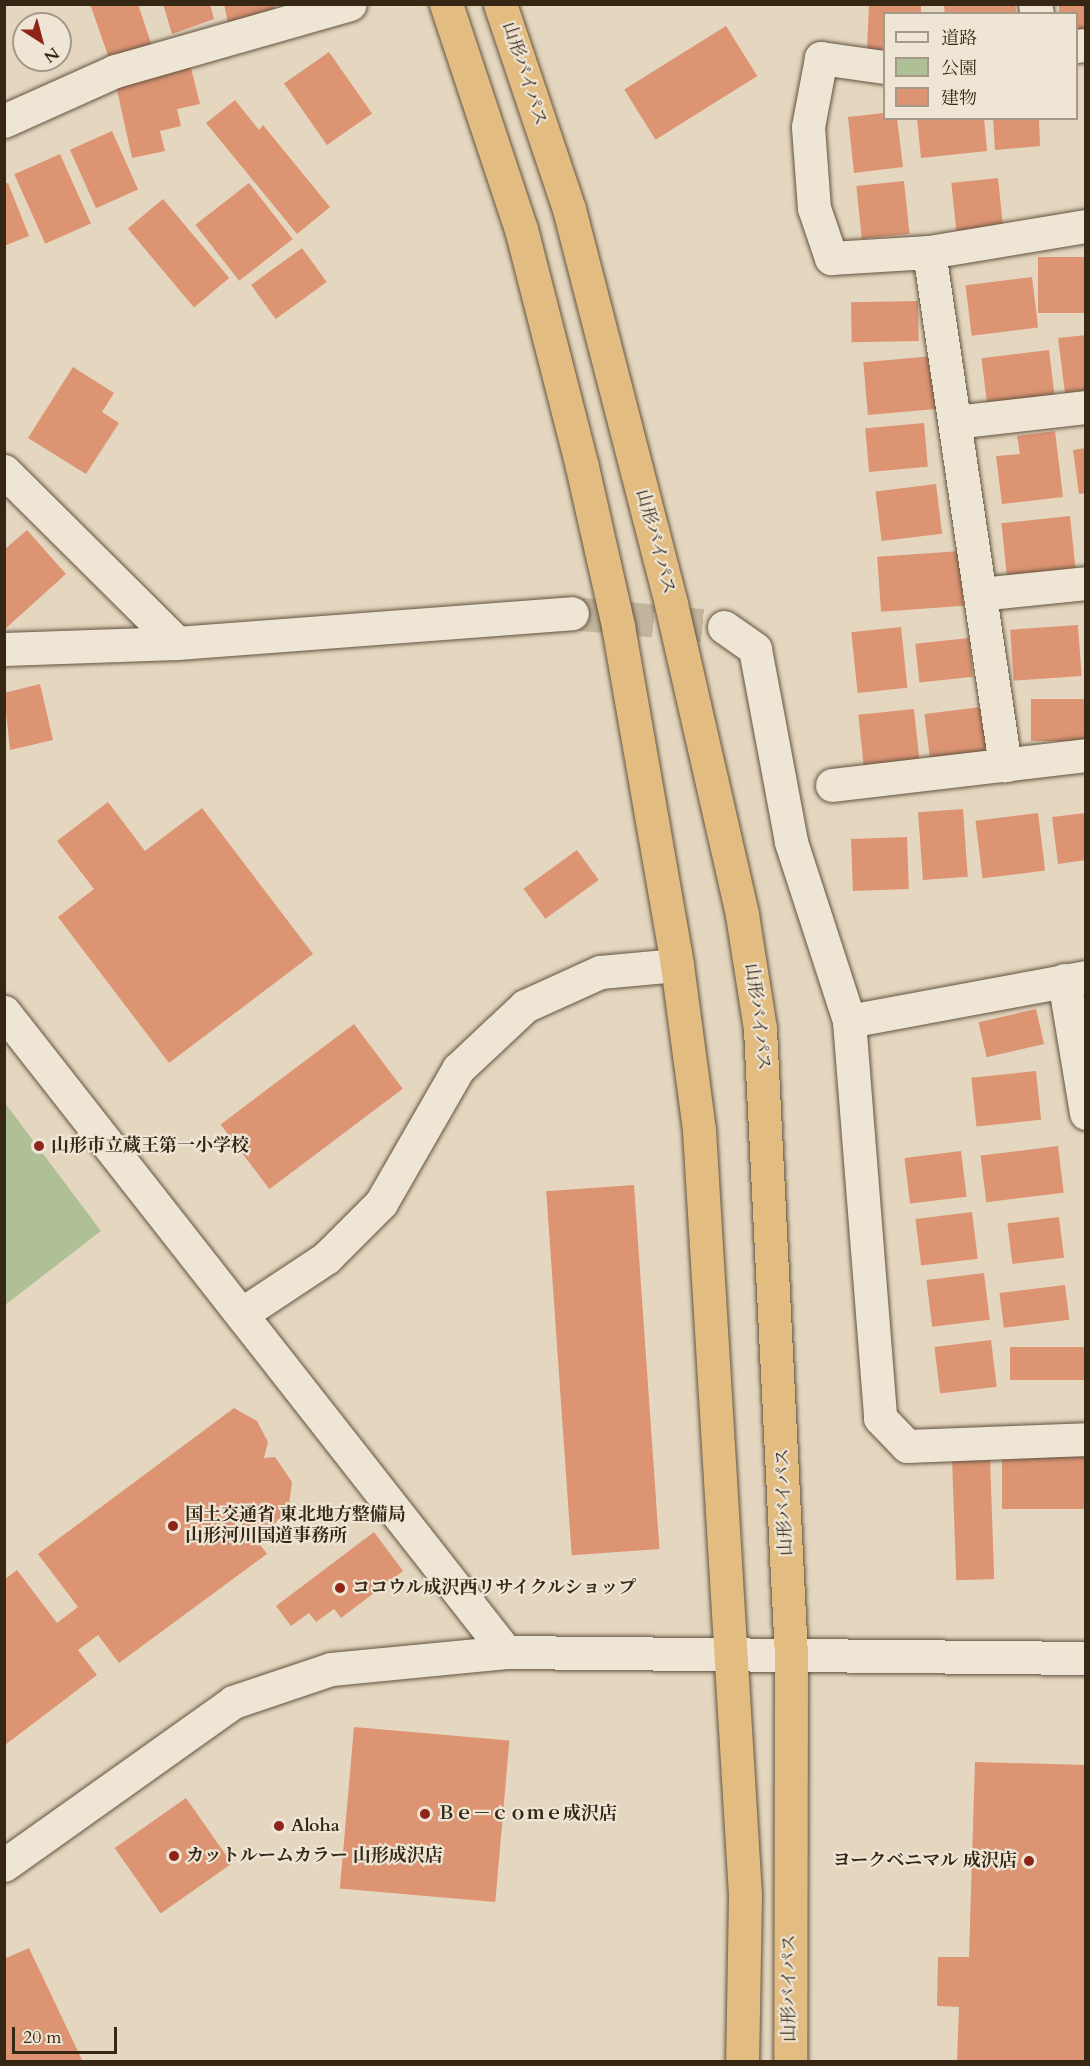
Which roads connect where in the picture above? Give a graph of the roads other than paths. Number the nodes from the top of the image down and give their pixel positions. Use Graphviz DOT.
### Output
graph roads {
  1 [pos="350,4"];
  2 [pos="446,4"];
  3 [pos="500,4"];
  4 [pos="313,9"];
  5 [pos="883,67"];
  6 [pos="4,121"];
  7 [pos="1086,226"];
  8 [pos="928,252"];
  9 [pos="1086,407"];
  10 [pos="955,422"];
  11 [pos="4,471"];
  12 [pos="1086,584"];
  13 [pos="980,594"];
  14 [pos="572,613"];
  15 [pos="724,627"];
  16 [pos="177,643"];
  17 [pos="4,649"];
  18 [pos="1086,755"];
  19 [pos="1005,765"];
  20 [pos="832,785"];
  21 [pos="677,965"];
  22 [pos="1075,979"];
  23 [pos="4,1012"];
  24 [pos="849,1021"];
  25 [pos="1086,1113"];
  26 [pos="243,1313"];
  27 [pos="1086,1440"];
  28 [pos="506,1652"];
  29 [pos="728,1656"];
  30 [pos="791,1656"];
  31 [pos="1086,1658"];
  32 [pos="4,1865"];
  33 [pos="742,2061"];
  34 [pos="790,2061"];
  1 -- 4 [label="street"];
  2 -- 21 [label="highway"];
  3 -- 30 [label="highway, 山形バイパス"];
  4 -- 6 [label="street"];
  5 -- 8 [label="street"];
  7 -- 8 [label="street"];
  8 -- 10 [label="street"];
  9 -- 10 [label="street"];
  10 -- 13 [label="street"];
  11 -- 16 [label="street"];
  12 -- 13 [label="street"];
  13 -- 19 [label="street"];
  14 -- 16 [label="street"];
  15 -- 24 [label="street"];
  16 -- 17 [label="street"];
  18 -- 19 [label="street"];
  19 -- 20 [label="street"];
  21 -- 26 [label="street"];
  21 -- 29 [label="highway"];
  22 -- 24 [label="street"];
  22 -- 25 [label="street"];
  23 -- 26 [label="street"];
  24 -- 27 [label="street"];
  26 -- 28 [label="street"];
  28 -- 29 [label="street"];
  28 -- 32 [label="street"];
  29 -- 30 [label="street"];
  29 -- 33 [label="highway"];
  30 -- 31 [label="street"];
  30 -- 34 [label="highway, 山形バイパス"];
}
